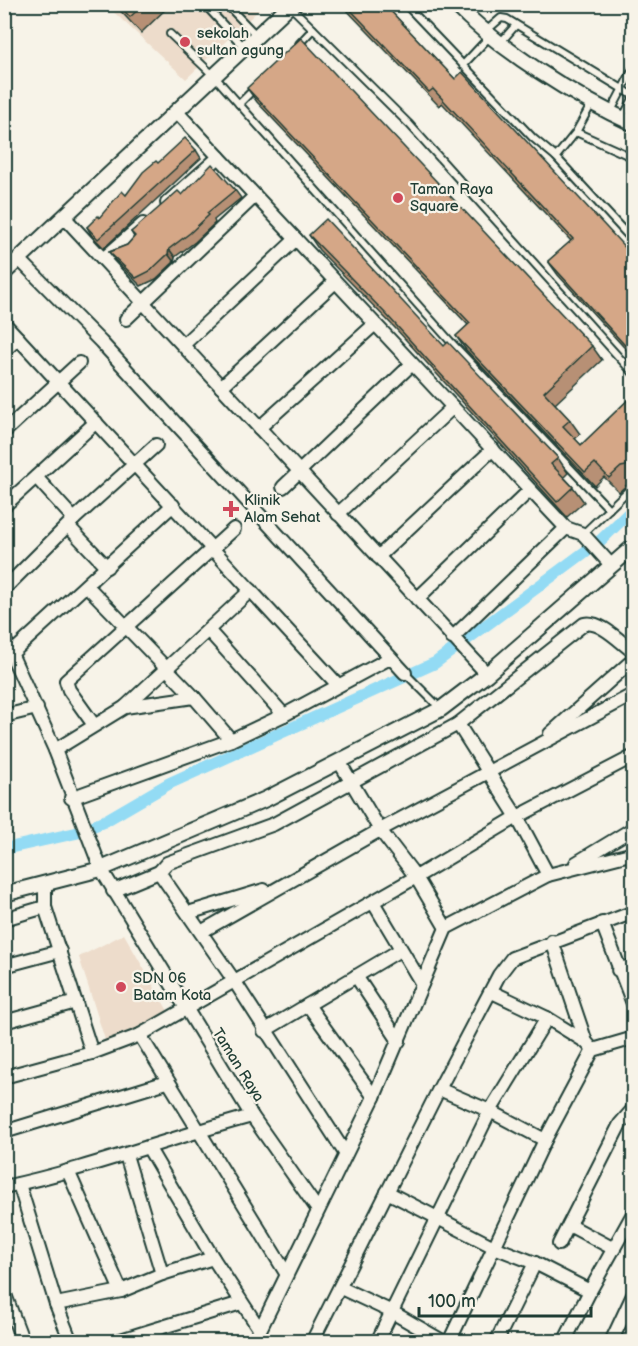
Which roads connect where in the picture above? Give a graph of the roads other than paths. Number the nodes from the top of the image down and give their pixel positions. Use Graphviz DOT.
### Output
graph roads {
  1 [pos="204,4"];
  2 [pos="226,4"];
  3 [pos="405,4"];
  4 [pos="455,4"];
  5 [pos="291,5"];
  6 [pos="516,25"];
  7 [pos="313,29"];
  8 [pos="170,34"];
  9 [pos="492,36"];
  10 [pos="257,37"];
  11 [pos="297,46"];
  12 [pos="245,48"];
  13 [pos="463,65"];
  14 [pos="633,67"];
  15 [pos="215,77"];
  16 [pos="264,79"];
  17 [pos="621,89"];
  18 [pos="633,97"];
  19 [pos="239,104"];
  20 [pos="591,105"];
  21 [pos="178,113"];
  22 [pos="622,119"];
  23 [pos="576,132"];
  24 [pos="219,157"];
  25 [pos="556,157"];
  26 [pos="633,158"];
  27 [pos="255,196"];
  28 [pos="65,218"];
  29 [pos="296,239"];
  30 [pos="633,242"];
  31 [pos="103,259"];
  32 [pos="19,260"];
  33 [pos="4,273"];
  34 [pos="335,282"];
  35 [pos="143,302"];
  36 [pos="126,319"];
  37 [pos="4,323"];
  38 [pos="375,324"];
  39 [pos="18,338"];
  40 [pos="183,345"];
  41 [pos="4,351"];
  42 [pos="79,363"];
  43 [pos="412,364"];
  44 [pos="633,374"];
  45 [pos="59,382"];
  46 [pos="221,387"];
  47 [pos="453,407"];
  48 [pos="96,422"];
  49 [pos="259,428"];
  50 [pos="4,432"];
  51 [pos="156,446"];
  52 [pos="493,449"];
  53 [pos="135,464"];
  54 [pos="299,472"];
  55 [pos="36,477"];
  56 [pos="633,485"];
  57 [pos="283,487"];
  58 [pos="530,490"];
  59 [pos="173,505"];
  60 [pos="4,506"];
  61 [pos="609,509"];
  62 [pos="338,514"];
  63 [pos="71,522"];
  64 [pos="566,528"];
  65 [pos="234,529"];
  66 [pos="589,542"];
  67 [pos="633,546"];
  68 [pos="212,549"];
  69 [pos="378,557"];
  70 [pos="611,565"];
  71 [pos="107,567"];
  72 [pos="87,586"];
  73 [pos="4,589"];
  74 [pos="251,590"];
  75 [pos="417,599"];
  76 [pos="126,627"];
  77 [pos="208,630"];
  78 [pos="4,638"];
  79 [pos="454,639"];
  80 [pos="633,652"];
  81 [pos="9,654"];
  82 [pos="390,658"];
  83 [pos="633,659"];
  84 [pos="166,668"];
  85 [pos="405,673"];
  86 [pos="487,674"];
  87 [pos="338,685"];
  88 [pos="633,694"];
  89 [pos="194,697"];
  90 [pos="125,707"];
  91 [pos="37,708"];
  92 [pos="441,709"];
  93 [pos="284,715"];
  94 [pos="4,716"];
  95 [pos="458,723"];
  96 [pos="94,725"];
  97 [pos="231,740"];
  98 [pos="539,744"];
  99 [pos="55,750"];
  100 [pos="633,756"];
  101 [pos="340,763"];
  102 [pos="488,774"];
  103 [pos="350,782"];
  104 [pos="71,798"];
  105 [pos="517,817"];
  106 [pos="633,828"];
  107 [pos="380,830"];
  108 [pos="633,853"];
  109 [pos="567,868"];
  110 [pos="101,869"];
  111 [pos="159,872"];
  112 [pos="549,875"];
  113 [pos="416,878"];
  114 [pos="288,882"];
  115 [pos="45,883"];
  116 [pos="113,891"];
  117 [pos="4,894"];
  118 [pos="373,902"];
  119 [pos="45,908"];
  120 [pos="633,912"];
  121 [pos="188,913"];
  122 [pos="4,919"];
  123 [pos="602,923"];
  124 [pos="446,928"];
  125 [pos="201,932"];
  126 [pos="552,941"];
  127 [pos="400,950"];
  128 [pos="60,951"];
  129 [pos="633,965"];
  130 [pos="4,966"];
  131 [pos="618,970"];
  132 [pos="356,976"];
  133 [pos="235,982"];
  134 [pos="422,984"];
  135 [pos="492,992"];
  136 [pos="76,1002"];
  137 [pos="308,1005"];
  138 [pos="633,1006"];
  139 [pos="186,1010"];
  140 [pos="547,1018"];
  141 [pos="4,1022"];
  142 [pos="264,1031"];
  143 [pos="140,1035"];
  144 [pos="633,1038"];
  145 [pos="399,1041"];
  146 [pos="590,1046"];
  147 [pos="92,1053"];
  148 [pos="4,1077"];
  149 [pos="167,1082"];
  150 [pos="439,1089"];
  151 [pos="374,1097"];
  152 [pos="633,1108"];
  153 [pos="490,1111"];
  154 [pos="252,1116"];
  155 [pos="199,1130"];
  156 [pos="4,1132"];
  157 [pos="545,1140"];
  158 [pos="148,1146"];
  159 [pos="345,1153"];
  160 [pos="126,1155"];
  161 [pos="68,1171"];
  162 [pos="19,1184"];
  163 [pos="4,1187"];
  164 [pos="387,1192"];
  165 [pos="318,1210"];
  166 [pos="633,1212"];
  167 [pos="438,1217"];
  168 [pos="569,1225"];
  169 [pos="559,1244"];
  170 [pos="494,1247"];
  171 [pos="614,1249"];
  172 [pos="213,1258"];
  173 [pos="536,1263"];
  174 [pos="286,1273"];
  175 [pos="162,1274"];
  176 [pos="341,1288"];
  177 [pos="121,1291"];
  178 [pos="590,1291"];
  179 [pos="4,1292"];
  180 [pos="633,1293"];
  181 [pos="241,1303"];
  182 [pos="56,1304"];
  183 [pos="392,1312"];
  184 [pos="257,1336"];
  185 [pos="23,1341"];
  186 [pos="71,1341"];
  187 [pos="114,1341"];
  188 [pos="312,1341"];
  189 [pos="377,1341"];
  190 [pos="444,1341"];
  191 [pos="449,1341"];
  192 [pos="496,1341"];
  193 [pos="564,1341"];
  194 [pos="611,1341"];
  1 -- 12 [label="lane"];
  2 -- 10 [label="lane"];
  3 -- 13 [label="lane"];
  4 -- 9 [label="street"];
  5 -- 7 [label="lane"];
  5 -- 10 [label="street"];
  6 -- 9 [label="lane"];
  6 -- 9 [label="lane"];
  6 -- 17 [label="lane"];
  7 -- 11 [label="lane"];
  7 -- 44 [label="lane"];
  8 -- 15 [label="lane"];
  9 -- 13 [label="lane"];
  9 -- 20 [label="street"];
  10 -- 12 [label="street"];
  12 -- 15 [label="street"];
  13 -- 25 [label="lane"];
  14 -- 17 [label="lane"];
  15 -- 19 [label="lane"];
  15 -- 21 [label="street"];
  16 -- 19 [label="lane"];
  17 -- 18 [label="lane"];
  17 -- 22 [label="lane"];
  18 -- 22 [label="lane"];
  19 -- 61 [label="lane"];
  20 -- 22 [label="street"];
  20 -- 23 [label="lane"];
  21 -- 24 [label="street"];
  21 -- 28 [label="street"];
  23 -- 25 [label="lane"];
  23 -- 26 [label="lane"];
  24 -- 27 [label="street"];
  24 -- 31 [label="street"];
  25 -- 30 [label="lane"];
  27 -- 29 [label="street"];
  27 -- 35 [label="street"];
  28 -- 31 [label="street"];
  28 -- 32 [label="street"];
  29 -- 34 [label="street"];
  29 -- 40 [label="street"];
  31 -- 35 [label="street"];
  32 -- 33 [label="street"];
  32 -- 82 [label="street"];
  34 -- 38 [label="street"];
  34 -- 46 [label="street"];
  35 -- 36 [label="street"];
  35 -- 40 [label="street"];
  37 -- 39 [label="street"];
  38 -- 43 [label="street"];
  38 -- 49 [label="street"];
  39 -- 41 [label="street"];
  39 -- 45 [label="street"];
  40 -- 46 [label="street"];
  42 -- 45 [label="street"];
  43 -- 47 [label="street"];
  43 -- 54 [label="street"];
  45 -- 48 [label="street"];
  45 -- 50 [label="street"];
  46 -- 49 [label="street"];
  47 -- 52 [label="street"];
  47 -- 62 [label="street"];
  48 -- 53 [label="street"];
  48 -- 55 [label="street"];
  49 -- 54 [label="street"];
  51 -- 53 [label="street"];
  52 -- 58 [label="street"];
  52 -- 69 [label="street"];
  53 -- 59 [label="street"];
  53 -- 63 [label="street"];
  54 -- 57 [label="street"];
  54 -- 62 [label="street"];
  55 -- 60 [label="street"];
  55 -- 63 [label="street"];
  56 -- 61 [label="lane"];
  58 -- 64 [label="street"];
  58 -- 75 [label="street"];
  59 -- 68 [label="street"];
  59 -- 71 [label="street"];
  61 -- 66 [label="lane"];
  62 -- 69 [label="street"];
  63 -- 71 [label="street"];
  63 -- 73 [label="street"];
  64 -- 66 [label="street"];
  64 -- 79 [label="street"];
  65 -- 68 [label="street"];
  66 -- 70 [label="street"];
  67 -- 70 [label="street"];
  68 -- 74 [label="street"];
  68 -- 76 [label="street"];
  69 -- 75 [label="street"];
  70 -- 86 [label="street"];
  71 -- 72 [label="street"];
  72 -- 76 [label="street"];
  72 -- 81 [label="street"];
  74 -- 77 [label="street"];
  74 -- 87 [label="street"];
  75 -- 79 [label="street"];
  76 -- 84 [label="street"];
  76 -- 96 [label="street"];
  77 -- 84 [label="street"];
  77 -- 93 [label="street"];
  78 -- 81 [label="street, Taman Raya"];
  79 -- 86 [label="street"];
  80 -- 95 [label="street"];
  81 -- 91 [label="street, Taman Raya"];
  82 -- 85 [label="street"];
  82 -- 87 [label="street"];
  83 -- 98 [label="street"];
  84 -- 89 [label="street"];
  84 -- 90 [label="street"];
  85 -- 92 [label="lane"];
  86 -- 92 [label="street"];
  87 -- 93 [label="street"];
  88 -- 98 [label="street"];
  89 -- 90 [label="street"];
  89 -- 97 [label="street"];
  90 -- 96 [label="street"];
  91 -- 94 [label="street"];
  91 -- 99 [label="street, Taman Raya"];
  92 -- 101 [label="street"];
  93 -- 97 [label="street"];
  95 -- 102 [label="street"];
  95 -- 103 [label="street"];
  96 -- 99 [label="street"];
  97 -- 104 [label="street"];
  98 -- 102 [label="street"];
  99 -- 104 [label="street, Taman Raya"];
  100 -- 105 [label="street"];
  101 -- 103 [label="street"];
  101 -- 110 [label="street"];
  102 -- 105 [label="street"];
  102 -- 107 [label="street"];
  103 -- 107 [label="street"];
  103 -- 111 [label="street"];
  104 -- 110 [label="street, Taman Raya"];
  105 -- 112 [label="street"];
  105 -- 113 [label="street"];
  106 -- 109 [label="street"];
  107 -- 113 [label="street"];
  107 -- 114 [label="street"];
  108 -- 109 [label="street"];
  109 -- 112 [label="street"];
  110 -- 115 [label="street"];
  110 -- 116 [label="street, Taman Raya"];
  111 -- 116 [label="street"];
  111 -- 121 [label="street"];
  112 -- 124 [label="street"];
  113 -- 118 [label="street"];
  113 -- 124 [label="street"];
  114 -- 121 [label="street"];
  114 -- 125 [label="street"];
  115 -- 117 [label="street"];
  115 -- 119 [label="street"];
  116 -- 139 [label="street, Taman Raya"];
  118 -- 127 [label="street"];
  118 -- 133 [label="street"];
  119 -- 122 [label="street"];
  119 -- 128 [label="street"];
  120 -- 123 [label="street"];
  121 -- 125 [label="street"];
  123 -- 126 [label="street"];
  123 -- 131 [label="street"];
  124 -- 134 [label="street"];
  125 -- 133 [label="street"];
  126 -- 135 [label="street"];
  126 -- 146 [label="street"];
  127 -- 132 [label="street"];
  127 -- 134 [label="street"];
  128 -- 130 [label="street"];
  128 -- 136 [label="street"];
  129 -- 131 [label="street"];
  131 -- 138 [label="street"];
  132 -- 137 [label="street"];
  132 -- 145 [label="street"];
  133 -- 139 [label="street"];
  133 -- 142 [label="street"];
  134 -- 145 [label="street"];
  135 -- 140 [label="street"];
  135 -- 150 [label="street"];
  136 -- 141 [label="street"];
  136 -- 147 [label="street"];
  137 -- 142 [label="street"];
  137 -- 151 [label="street"];
  139 -- 143 [label="street"];
  139 -- 154 [label="street, Taman Raya"];
  140 -- 146 [label="street"];
  140 -- 153 [label="street"];
  142 -- 159 [label="street"];
  143 -- 147 [label="street"];
  143 -- 149 [label="street"];
  144 -- 146 [label="street"];
  145 -- 151 [label="street"];
  146 -- 157 [label="street"];
  147 -- 148 [label="street"];
  149 -- 155 [label="street"];
  149 -- 156 [label="street"];
  150 -- 153 [label="street"];
  150 -- 164 [label="street"];
  151 -- 159 [label="street"];
  152 -- 168 [label="street"];
  153 -- 157 [label="street"];
  153 -- 167 [label="street"];
  154 -- 155 [label="street"];
  154 -- 165 [label="street, Taman Raya"];
  155 -- 158 [label="street"];
  155 -- 174 [label="street"];
  157 -- 170 [label="street"];
  158 -- 160 [label="street"];
  158 -- 172 [label="street"];
  159 -- 165 [label="street"];
  160 -- 161 [label="street"];
  160 -- 175 [label="street"];
  161 -- 162 [label="street"];
  161 -- 177 [label="street"];
  162 -- 163 [label="street"];
  162 -- 182 [label="street"];
  164 -- 167 [label="street"];
  164 -- 176 [label="street"];
  165 -- 174 [label="street"];
  166 -- 171 [label="street"];
  167 -- 170 [label="street"];
  167 -- 183 [label="street"];
  168 -- 169 [label="street"];
  168 -- 171 [label="street"];
  170 -- 173 [label="street"];
  170 -- 191 [label="street"];
  171 -- 178 [label="street"];
  172 -- 175 [label="street"];
  172 -- 181 [label="street"];
  173 -- 178 [label="street"];
  173 -- 192 [label="street"];
  174 -- 184 [label="street"];
  175 -- 177 [label="street"];
  176 -- 183 [label="street"];
  176 -- 188 [label="street"];
  177 -- 182 [label="street"];
  178 -- 193 [label="street"];
  179 -- 185 [label="street"];
  180 -- 194 [label="street"];
  181 -- 184 [label="street"];
  181 -- 187 [label="street"];
  182 -- 186 [label="street"];
  183 -- 189 [label="street"];
  183 -- 190 [label="street"];
}
